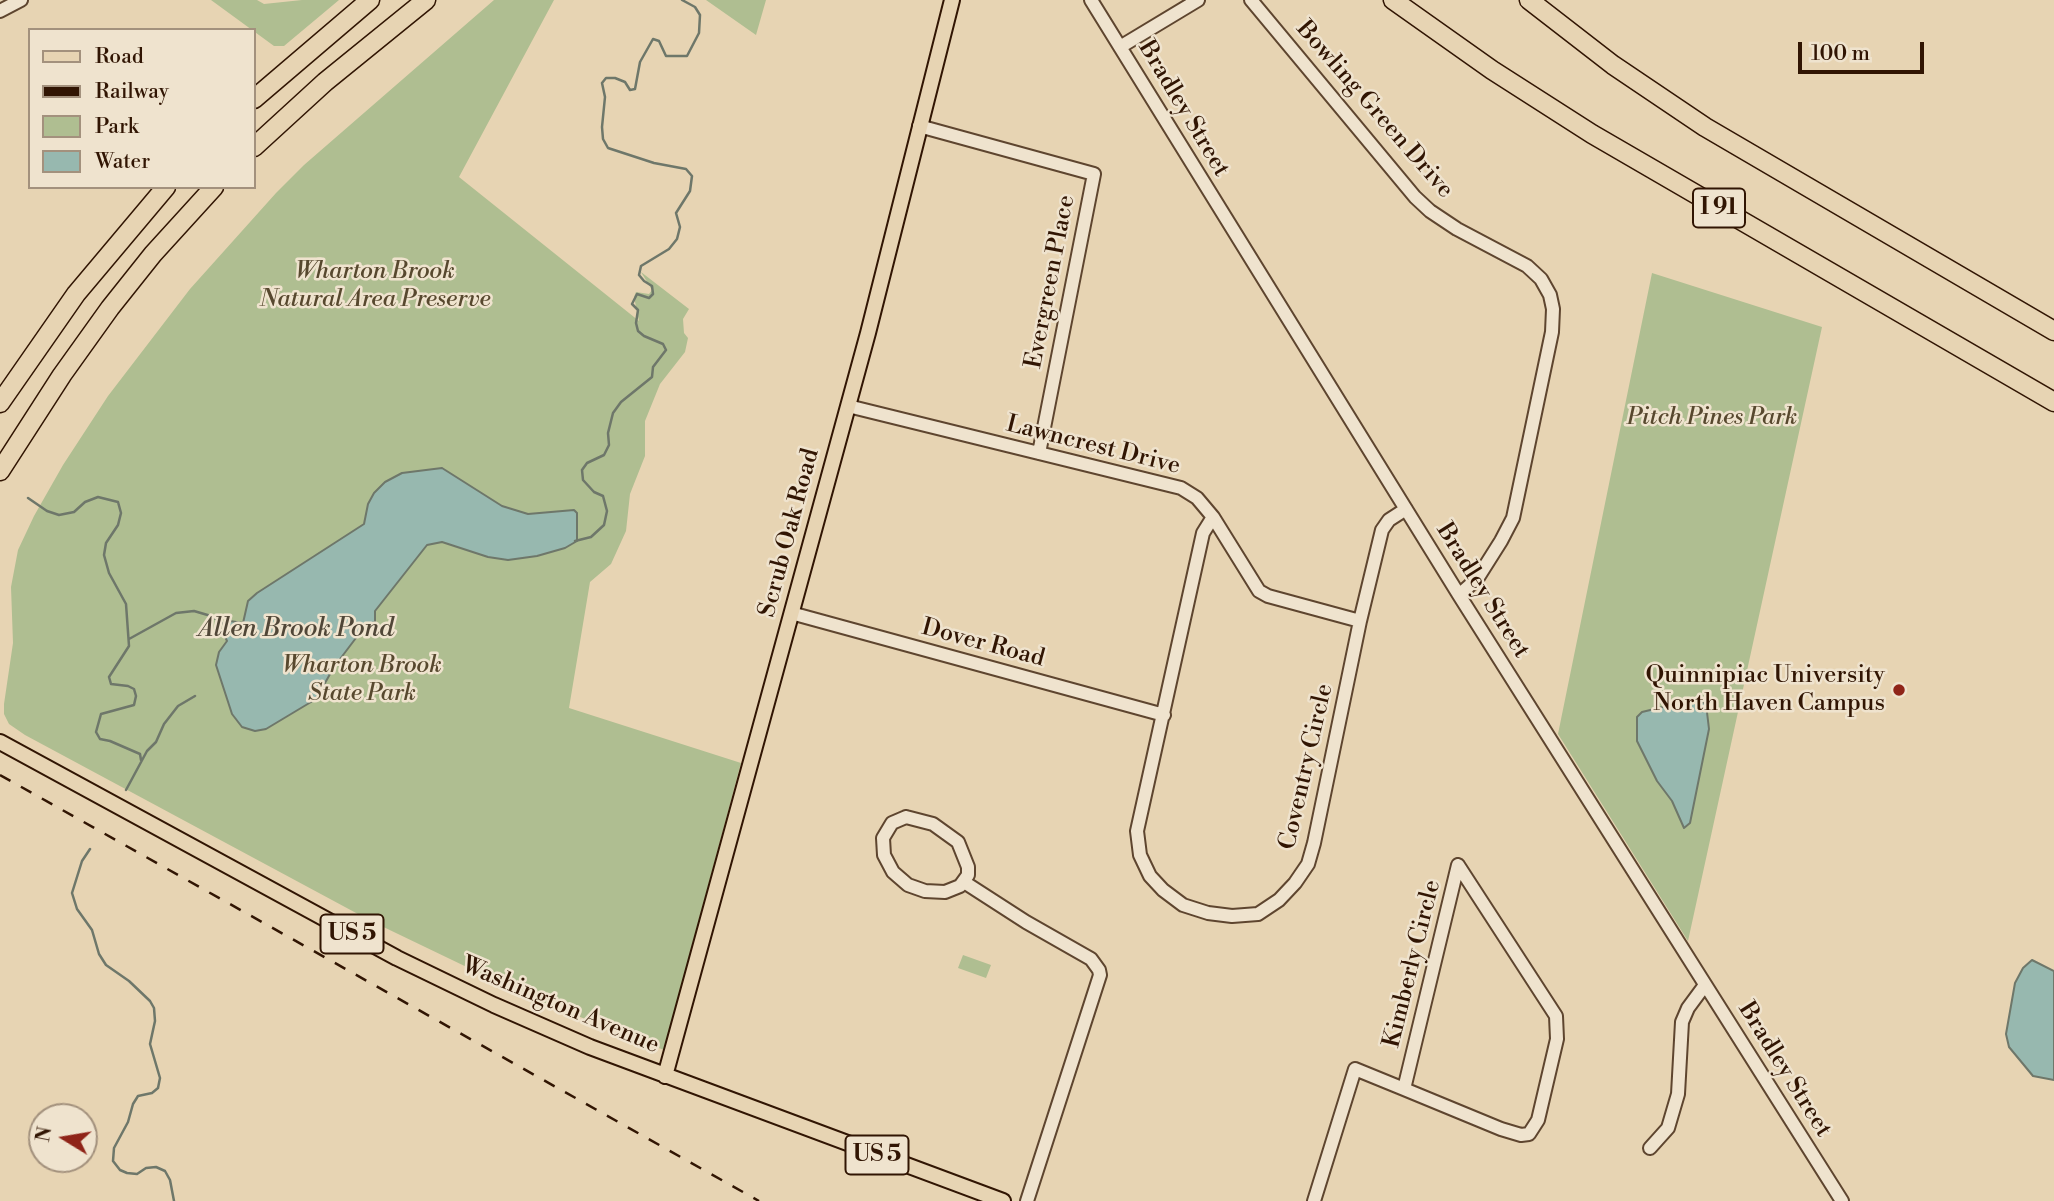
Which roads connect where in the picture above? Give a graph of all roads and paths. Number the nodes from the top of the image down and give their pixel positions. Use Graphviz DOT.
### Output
graph roads {
  1 [pos="21,0"];
  2 [pos="370,0"];
  3 [pos="426,0"];
  4 [pos="951,0"];
  5 [pos="1091,0"];
  6 [pos="1198,0"];
  7 [pos="1251,0"];
  8 [pos="1393,0"];
  9 [pos="1529,0"];
  10 [pos="0,11"];
  11 [pos="1121,47"];
  12 [pos="256,97"];
  13 [pos="919,126"];
  14 [pos="256,145"];
  15 [pos="164,189"];
  16 [pos="212,189"];
  17 [pos="2054,331"];
  18 [pos="2054,402"];
  19 [pos="0,403"];
  20 [pos="848,406"];
  21 [pos="1039,453"];
  22 [pos="0,471"];
  23 [pos="1406,509"];
  24 [pos="1213,517"];
  25 [pos="1459,596"];
  26 [pos="791,613"];
  27 [pos="1360,621"];
  28 [pos="1164,715"];
  29 [pos="0,742"];
  30 [pos="964,882"];
  31 [pos="1705,985"];
  32 [pos="665,1076"];
  33 [pos="1405,1089"];
  34 [pos="1650,1148"];
  35 [pos="1003,1201"];
  36 [pos="1027,1201"];
  37 [pos="1314,1201"];
  38 [pos="1842,1201"];
  1 -- 10 [label="street"];
  2 -- 12 [label="highway"];
  3 -- 14 [label="highway"];
  4 -- 13 [label="main road, Scrub Oak Road"];
  5 -- 11 [label="street, Bradley Street"];
  6 -- 11 [label="street"];
  7 -- 25 [label="street, Bowling Green Drive"];
  8 -- 18 [label="highway, I 91"];
  9 -- 17 [label="highway, I 91"];
  11 -- 23 [label="street, Bradley Street"];
  13 -- 20 [label="main road, Scrub Oak Road"];
  13 -- 21 [label="street, Evergreen Place"];
  15 -- 19 [label="highway"];
  16 -- 22 [label="highway"];
  20 -- 21 [label="street, Lawncrest Drive"];
  20 -- 26 [label="main road, Scrub Oak Road"];
  21 -- 24 [label="street, Lawncrest Drive"];
  23 -- 25 [label="street, Bradley Street"];
  23 -- 27 [label="street, Coventry Circle"];
  24 -- 27 [label="street, Lawncrest Drive"];
  24 -- 28 [label="street, Coventry Circle"];
  25 -- 31 [label="street, Bradley Street"];
  26 -- 28 [label="street, Dover Road"];
  26 -- 32 [label="main road, Scrub Oak Road"];
  27 -- 28 [label="street, Coventry Circle"];
  29 -- 32 [label="main road, Washington Avenue / US 5"];
  30 -- 30 [label="street"];
  30 -- 36 [label="street"];
  31 -- 34 [label="street"];
  31 -- 38 [label="street, Bradley Street"];
  32 -- 35 [label="main road, Washington Avenue / US 5"];
  33 -- 33 [label="street, Kimberly Circle"];
  33 -- 37 [label="street, Kimberly Circle"];
}
